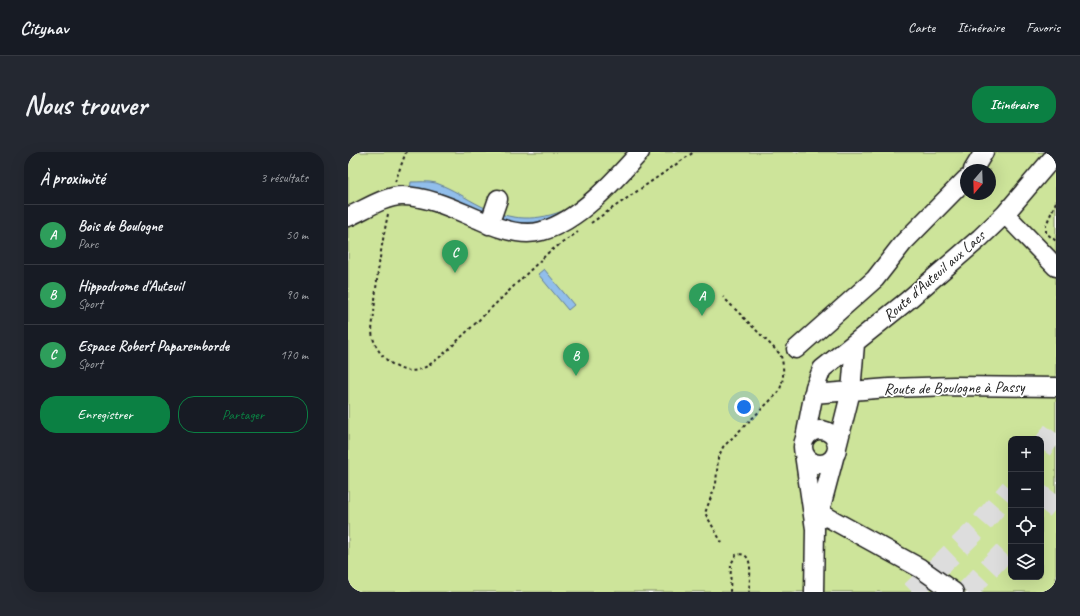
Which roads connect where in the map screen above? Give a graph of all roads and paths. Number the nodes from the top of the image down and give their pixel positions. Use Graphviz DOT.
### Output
graph roads {
  1 [pos="406,152"];
  2 [pos="640,152"];
  3 [pos="694,152"];
  4 [pos="1056,154"];
  5 [pos="960,185"];
  6 [pos="391,199"];
  7 [pos="498,199"];
  8 [pos="1056,202"];
  9 [pos="1005,214"];
  10 [pos="348,217"];
  11 [pos="489,225"];
  12 [pos="587,226"];
  13 [pos="580,230"];
  14 [pos="1056,241"];
  15 [pos="1056,267"];
  16 [pos="723,297"];
  17 [pos="855,344"];
  18 [pos="796,349"];
  19 [pos="1056,387"];
  20 [pos="851,391"];
  21 [pos="813,394"];
  22 [pos="804,446"];
  23 [pos="836,453"];
  24 [pos="818,521"];
  25 [pos="722,543"];
  26 [pos="1056,588"];
  27 [pos="730,592"];
  28 [pos="749,592"];
  29 [pos="814,592"];
  30 [pos="954,592"];
  31 [pos="1052,592"];
  1 -- 6 [label="path"];
  2 -- 11 [label="street"];
  3 -- 12 [label="path"];
  4 -- 9 [label="street, Route d'Auteuil aux Lacs"];
  5 -- 18 [label="street"];
  6 -- 10 [label="street"];
  6 -- 11 [label="street"];
  6 -- 13 [label="path"];
  7 -- 11 [label="street"];
  8 -- 14 [label="path"];
  9 -- 15 [label="street"];
  9 -- 17 [label="street, Route d'Auteuil aux Lacs"];
  16 -- 25 [label="path"];
  17 -- 20 [label="street"];
  17 -- 21 [label="street, Route d'Auteuil aux Lacs"];
  19 -- 20 [label="street, Route de Boulogne à Passy"];
  20 -- 21 [label="street, Route de Boulogne à Passy"];
  20 -- 23 [label="street"];
  21 -- 22 [label="street, Route d'Auteuil aux Lacs"];
  22 -- 23 [label="street"];
  22 -- 23 [label="street"];
  22 -- 24 [label="street, Route d'Auteuil aux Lacs"];
  23 -- 24 [label="street"];
  24 -- 29 [label="street"];
  24 -- 30 [label="street"];
  26 -- 31 [label="path"];
  27 -- 28 [label="path"];
}
